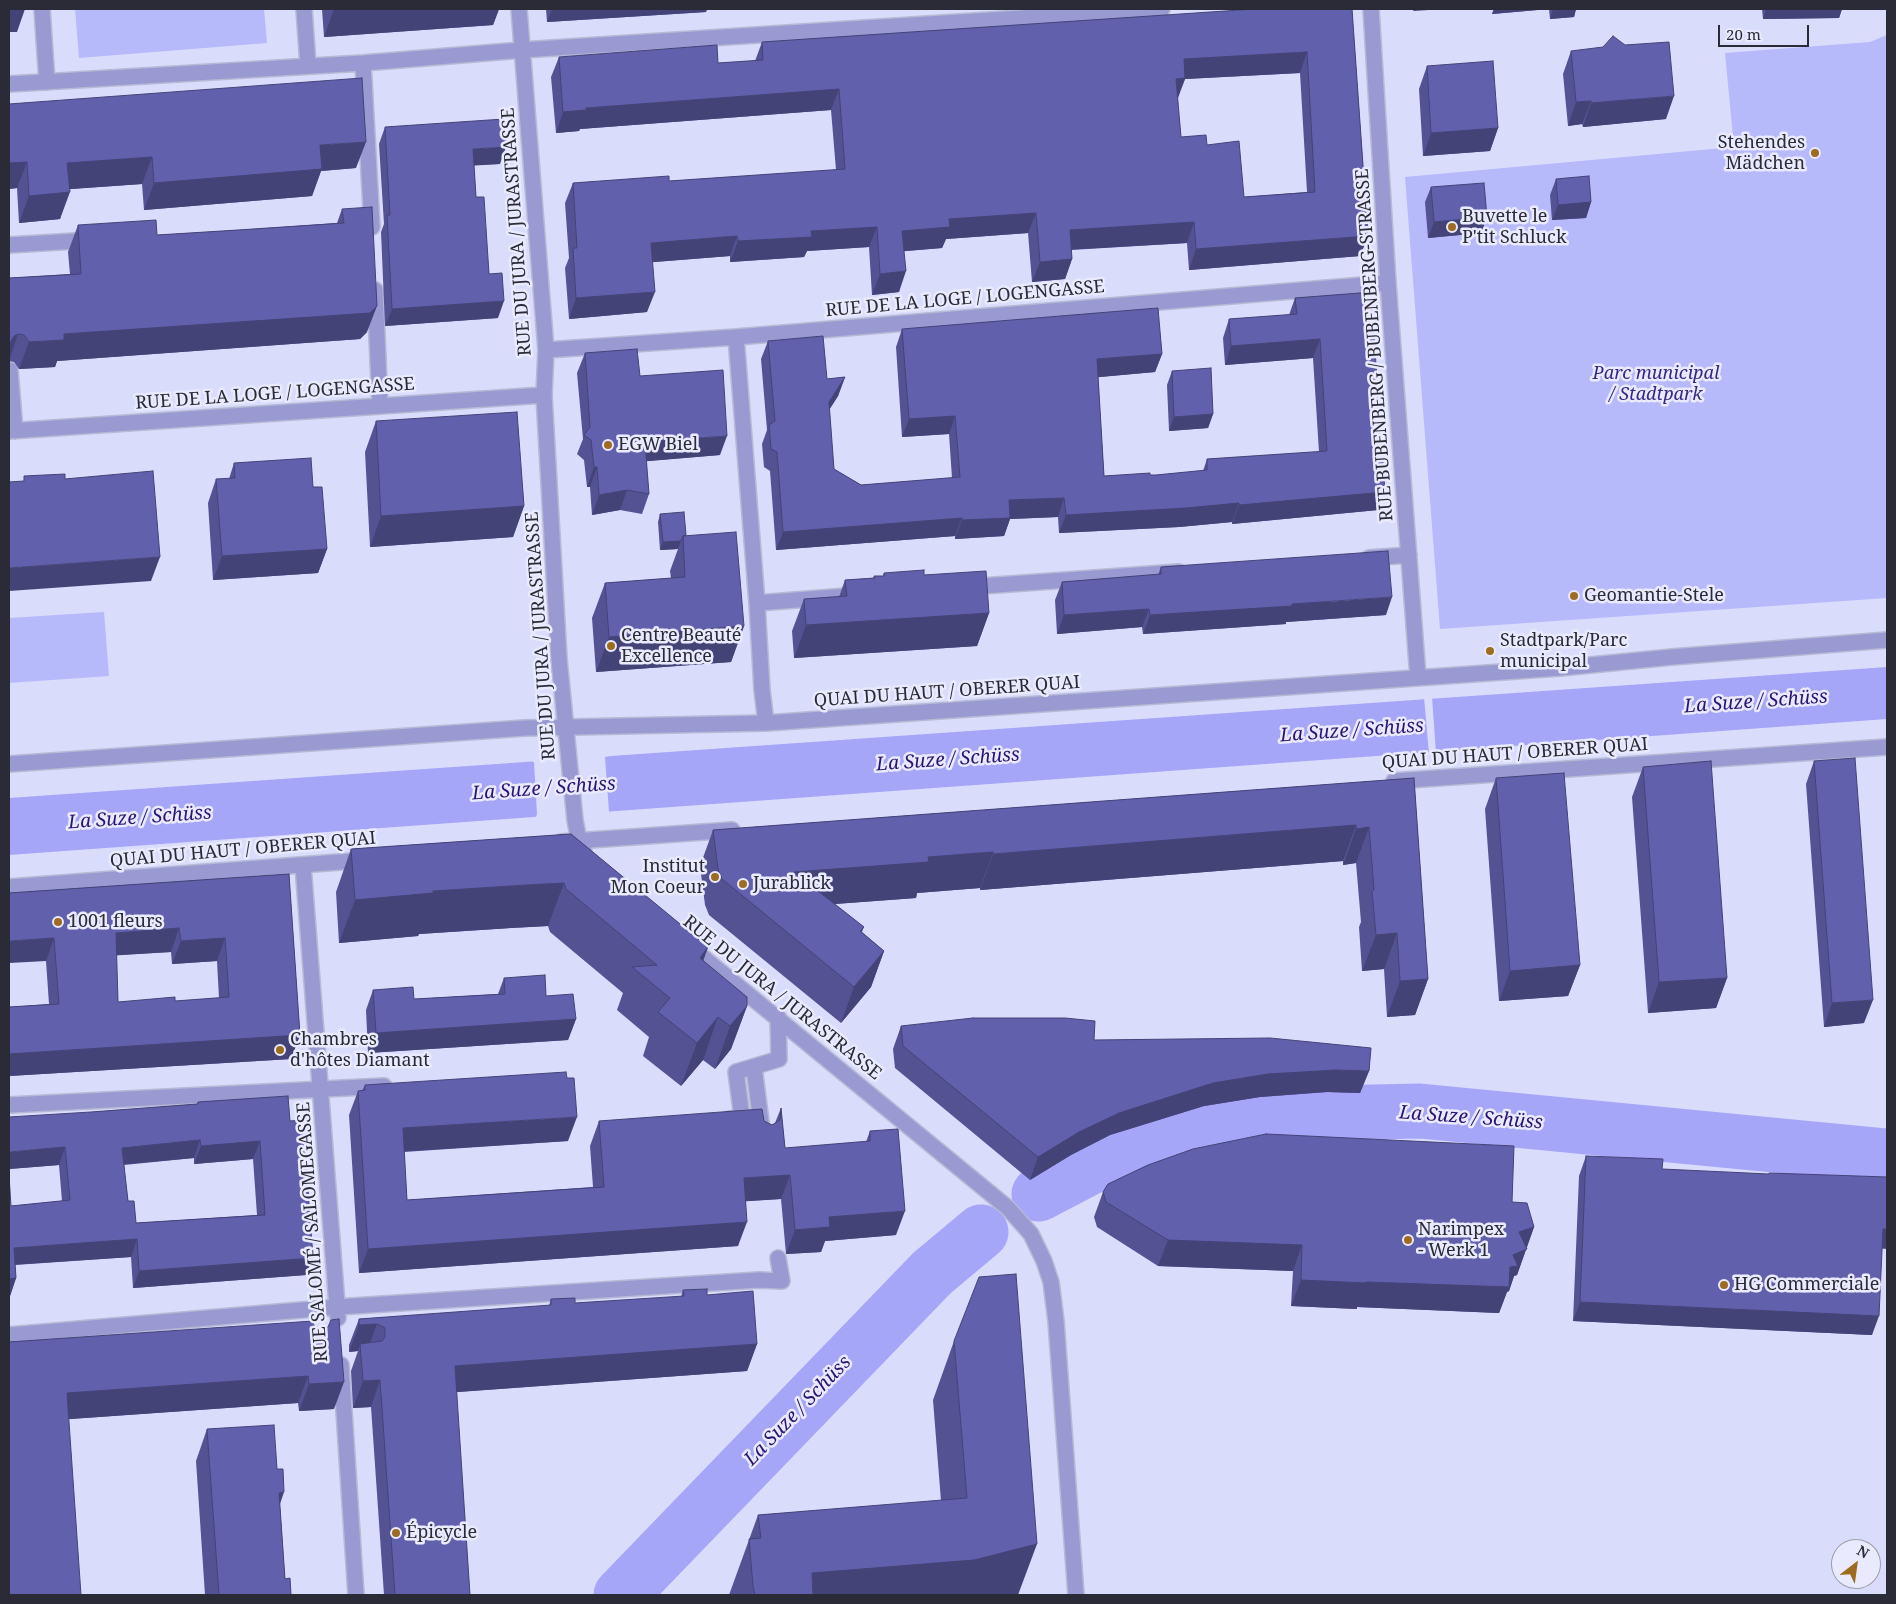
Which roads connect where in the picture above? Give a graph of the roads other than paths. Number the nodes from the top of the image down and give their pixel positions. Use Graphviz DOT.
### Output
graph roads {
  1 [pos="42,9"];
  2 [pos="304,9"];
  3 [pos="519,9"];
  4 [pos="1162,9"];
  5 [pos="1371,9"];
  6 [pos="936,16"];
  7 [pos="522,50"];
  8 [pos="363,62"];
  9 [pos="308,65"];
  10 [pos="47,82"];
  11 [pos="9,84"];
  12 [pos="372,223"];
  13 [pos="352,224"];
  14 [pos="107,239"];
  15 [pos="373,242"];
  16 [pos="9,245"];
  17 [pos="374,279"];
  18 [pos="1388,283"];
  19 [pos="736,337"];
  20 [pos="546,350"];
  21 [pos="10,370"];
  22 [pos="544,395"];
  23 [pos="380,406"];
  24 [pos="12,431"];
  25 [pos="1409,555"];
  26 [pos="1358,559"];
  27 [pos="1190,571"];
  28 [pos="954,588"];
  29 [pos="875,594"];
  30 [pos="757,603"];
  31 [pos="1887,640"];
  32 [pos="1418,678"];
  33 [pos="766,723"];
  34 [pos="565,728"];
  35 [pos="1887,747"];
  36 [pos="9,764"];
  37 [pos="1375,783"];
  38 [pos="744,829"];
  39 [pos="579,841"];
  40 [pos="545,844"];
  41 [pos="381,858"];
  42 [pos="596,862"];
  43 [pos="303,866"];
  44 [pos="9,887"];
  45 [pos="678,937"];
  46 [pos="778,1017"];
  47 [pos="754,1066"];
  48 [pos="400,1086"];
  49 [pos="322,1089"];
  50 [pos="9,1106"];
  51 [pos="713,1120"];
  52 [pos="764,1140"];
  53 [pos="778,1258"];
  54 [pos="337,1307"];
  55 [pos="9,1335"];
  56 [pos="339,1335"];
  57 [pos="358,1361"];
  58 [pos="356,1595"];
  59 [pos="1076,1595"];
  1 -- 10 [label="street"];
  2 -- 9 [label="street"];
  3 -- 7 [label="street, RUE DU JURA / JURASTRASSE"];
  4 -- 6 [label="street"];
  5 -- 18 [label="street, RUE BUBENBERG / BUBENBERG-STRASSE"];
  6 -- 7 [label="street"];
  7 -- 8 [label="street"];
  7 -- 20 [label="street, RUE DU JURA / JURASTRASSE"];
  8 -- 9 [label="street"];
  8 -- 12 [label="street"];
  9 -- 10 [label="street"];
  10 -- 11 [label="street"];
  12 -- 13 [label="street"];
  12 -- 15 [label="street"];
  14 -- 16 [label="street"];
  17 -- 23 [label="street"];
  18 -- 19 [label="street, RUE DE LA LOGE / LOGENGASSE"];
  18 -- 25 [label="street, RUE BUBENBERG / BUBENBERG-STRASSE"];
  19 -- 20 [label="street, RUE DE LA LOGE / LOGENGASSE"];
  19 -- 30 [label="street"];
  20 -- 22 [label="street, RUE DU JURA / JURASTRASSE"];
  21 -- 24 [label="street"];
  22 -- 23 [label="street, RUE DE LA LOGE / LOGENGASSE"];
  22 -- 34 [label="street, RUE DU JURA / JURASTRASSE"];
  23 -- 24 [label="street, RUE DE LA LOGE / LOGENGASSE"];
  25 -- 26 [label="street"];
  25 -- 32 [label="street, RUE BUBENBERG / BUBENBERG-STRASSE"];
  27 -- 28 [label="street"];
  29 -- 30 [label="street"];
  30 -- 33 [label="street"];
  31 -- 32 [label="street, QUAI DU HAUT / OBERER QUAI"];
  32 -- 33 [label="street, QUAI DU HAUT / OBERER QUAI"];
  33 -- 34 [label="street, QUAI DU HAUT / OBERER QUAI"];
  34 -- 36 [label="street, QUAI DU HAUT / OBERER QUAI"];
  34 -- 39 [label="street, RUE DU JURA / JURASTRASSE"];
  35 -- 37 [label="street, QUAI DU HAUT / OBERER QUAI"];
  38 -- 39 [label="street"];
  39 -- 40 [label="street"];
  39 -- 42 [label="street, RUE DU JURA / JURASTRASSE"];
  41 -- 43 [label="street, QUAI DU HAUT / OBERER QUAI"];
  43 -- 44 [label="street, QUAI DU HAUT / OBERER QUAI"];
  43 -- 49 [label="street, RUE SALOMÉ / SALOMEGASSE"];
  45 -- 46 [label="street, RUE DU JURA / JURASTRASSE"];
  46 -- 47 [label="street"];
  46 -- 59 [label="street, RUE DU JURA / JURASTRASSE"];
  47 -- 51 [label="street"];
  47 -- 52 [label="street"];
  48 -- 49 [label="street"];
  49 -- 50 [label="street"];
  49 -- 54 [label="street, RUE SALOMÉ / SALOMEGASSE"];
  53 -- 54 [label="street"];
  54 -- 55 [label="street"];
  54 -- 56 [label="street, RUE SALOMÉ / SALOMEGASSE"];
  57 -- 58 [label="street, RUE SALOMÉ / SALOMEGASSE"];
}
